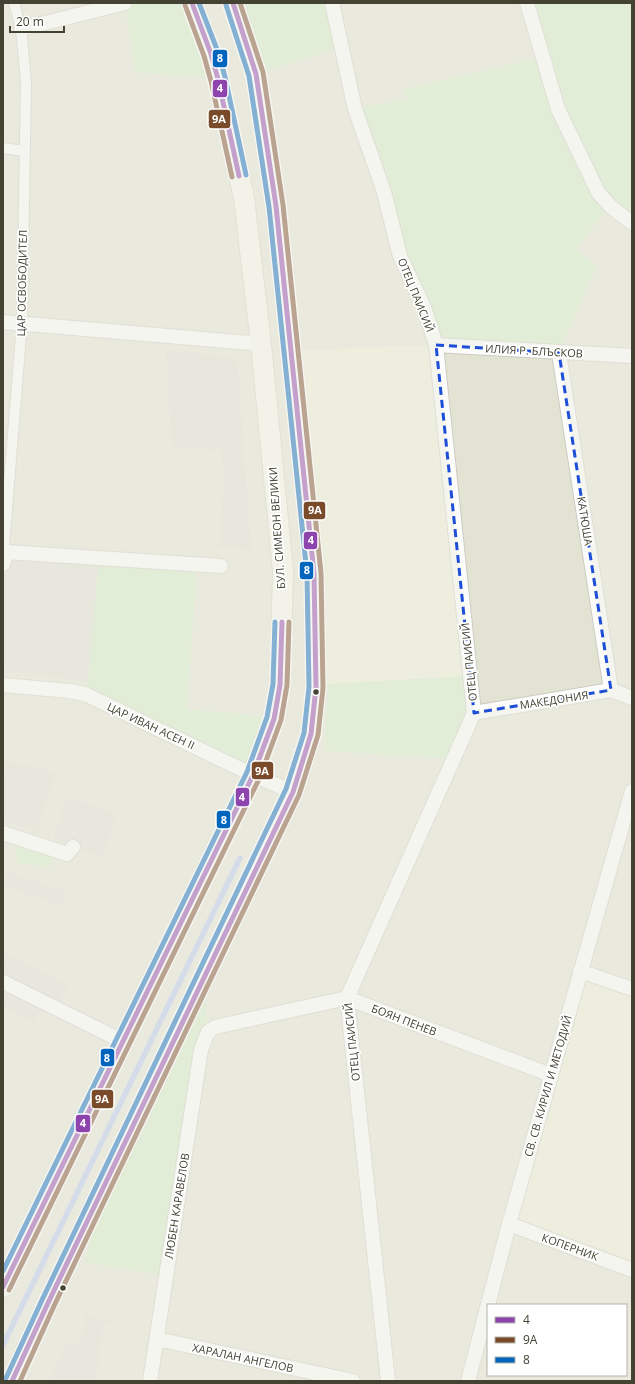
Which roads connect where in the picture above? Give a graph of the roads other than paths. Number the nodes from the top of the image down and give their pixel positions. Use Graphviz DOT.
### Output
graph roads {
  1 [pos="14,3"];
  2 [pos="125,3"];
  3 [pos="192,3"];
  4 [pos="233,3"];
  5 [pos="332,3"];
  6 [pos="527,3"];
  7 [pos="21,29"];
  8 [pos="3,148"];
  9 [pos="24,151"];
  10 [pos="632,223"];
  11 [pos="3,322"];
  12 [pos="22,323"];
  13 [pos="261,344"];
  14 [pos="436,345"];
  15 [pos="559,352"];
  16 [pos="632,356"];
  17 [pos="4,558"];
  18 [pos="221,566"];
  19 [pos="3,685"];
  20 [pos="610,690"];
  21 [pos="632,698"];
  22 [pos="474,712"];
  23 [pos="253,775"];
  24 [pos="293,792"];
  25 [pos="632,792"];
  26 [pos="3,833"];
  27 [pos="73,847"];
  28 [pos="580,970"];
  29 [pos="3,982"];
  30 [pos="632,989"];
  31 [pos="347,998"];
  32 [pos="122,1042"];
  33 [pos="551,1075"];
  34 [pos="509,1224"];
  35 [pos="632,1270"];
  36 [pos="3,1287"];
  37 [pos="488,1304"];
  38 [pos="487,1308"];
  39 [pos="156,1339"];
  40 [pos="12,1381"];
  41 [pos="150,1381"];
  42 [pos="353,1381"];
  43 [pos="388,1381"];
  44 [pos="468,1381"];
  1 -- 7 [label="street, ЦАР ОСВОБОДИТЕЛ"];
  2 -- 7 [label="street"];
  3 -- 13 [label="main road, БУЛ. СИМЕОН ВЕЛИКИ"];
  4 -- 24 [label="main road"];
  5 -- 14 [label="street, ОТЕЦ ПАИСИЙ"];
  6 -- 10 [label="street"];
  7 -- 9 [label="street, ЦАР ОСВОБОДИТЕЛ"];
  8 -- 9 [label="street"];
  9 -- 12 [label="street, ЦАР ОСВОБОДИТЕЛ"];
  11 -- 12 [label="street"];
  12 -- 13 [label="street"];
  12 -- 17 [label="street, ЦАР ОСВОБОДИТЕЛ"];
  13 -- 23 [label="main road, БУЛ. СИМЕОН ВЕЛИКИ"];
  14 -- 15 [label="street, ИЛИЯ Р. БЛЪСКОВ"];
  14 -- 22 [label="street, ОТЕЦ ПАИСИЙ"];
  15 -- 16 [label="street, ИЛИЯ Р. БЛЪСКОВ"];
  15 -- 20 [label="street, КАТЮША"];
  17 -- 18 [label="street"];
  19 -- 23 [label="street, ЦАР ИВАН АСЕН II"];
  20 -- 21 [label="street, МАКЕДОНИЯ"];
  20 -- 22 [label="street, МАКЕДОНИЯ"];
  22 -- 31 [label="street, ОТЕЦ ПАИСИЙ"];
  23 -- 24 [label="street, ЦАР ИВАН АСЕН II"];
  23 -- 32 [label="main road, БУЛ. СИМЕОН ВЕЛИКИ"];
  24 -- 40 [label="main road"];
  25 -- 28 [label="street, СВ. СВ. КИРИЛ И МЕТОДИЙ"];
  26 -- 27 [label="street"];
  28 -- 30 [label="street"];
  28 -- 33 [label="street, СВ. СВ. КИРИЛ И МЕТОДИЙ"];
  29 -- 32 [label="street"];
  31 -- 33 [label="street, БОЯН ПЕНЕВ"];
  31 -- 39 [label="street, ЛЮБЕН КАРАВЕЛОВ"];
  31 -- 43 [label="street, ОТЕЦ ПАИСИЙ"];
  32 -- 36 [label="main road, БУЛ. СИМЕОН ВЕЛИКИ"];
  33 -- 34 [label="street, СВ. СВ. КИРИЛ И МЕТОДИЙ"];
  34 -- 35 [label="street, КОПЕРНИК"];
  34 -- 37 [label="street, СВ. СВ. КИРИЛ И МЕТОДИЙ"];
  38 -- 44 [label="street, СВ. СВ. КИРИЛ И МЕТОДИЙ"];
  39 -- 41 [label="street, ЛЮБЕН КАРАВЕЛОВ"];
  39 -- 42 [label="street, ХАРАЛАН АНГЕЛОВ"];
}
